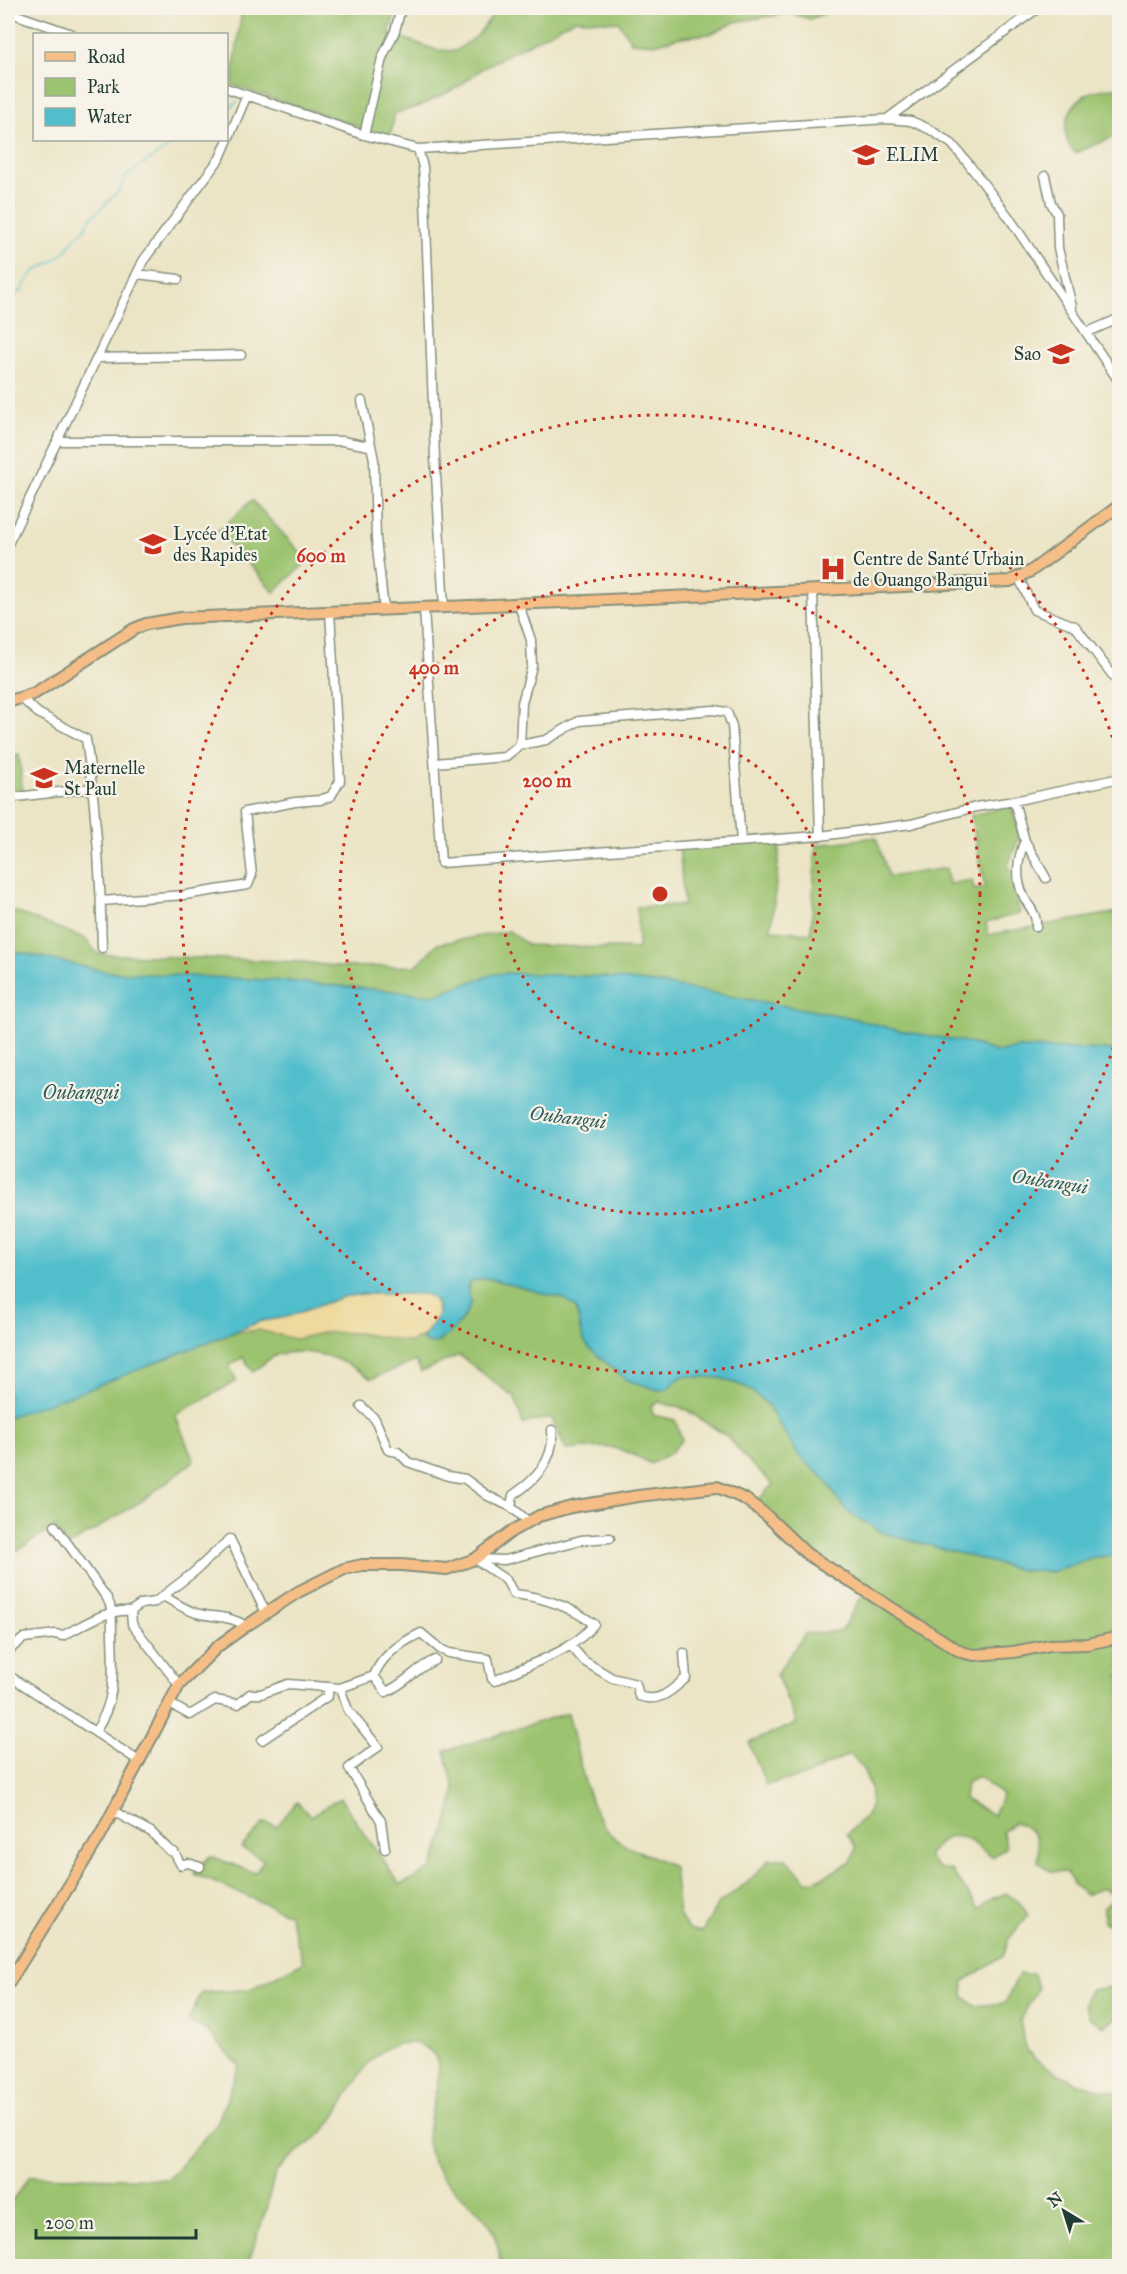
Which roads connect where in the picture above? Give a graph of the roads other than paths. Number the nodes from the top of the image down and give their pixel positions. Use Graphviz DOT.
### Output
graph roads {
  1 [pos="401,8"];
  2 [pos="1038,8"];
  3 [pos="8,12"];
  4 [pos="69,33"];
  5 [pos="228,89"];
  6 [pos="247,95"];
  7 [pos="887,119"];
  8 [pos="364,135"];
  9 [pos="228,139"];
  10 [pos="227,141"];
  11 [pos="418,149"];
  12 [pos="1044,176"];
  13 [pos="137,274"];
  14 [pos="178,279"];
  15 [pos="1073,311"];
  16 [pos="1119,318"];
  17 [pos="1088,332"];
  18 [pos="241,355"];
  19 [pos="97,358"];
  20 [pos="1119,383"];
  21 [pos="362,401"];
  22 [pos="57,441"];
  23 [pos="369,446"];
  24 [pos="1119,504"];
  25 [pos="8,544"];
  26 [pos="1019,578"];
  27 [pos="813,591"];
  28 [pos="518,602"];
  29 [pos="444,608"];
  30 [pos="424,609"];
  31 [pos="384,610"];
  32 [pos="330,612"];
  33 [pos="1119,685"];
  34 [pos="21,699"];
  35 [pos="8,702"];
  36 [pos="520,745"];
  37 [pos="435,763"];
  38 [pos="1119,778"];
  39 [pos="93,788"];
  40 [pos="8,798"];
  41 [pos="1014,801"];
  42 [pos="820,836"];
  43 [pos="741,841"];
  44 [pos="1025,841"];
  45 [pos="1046,878"];
  46 [pos="101,901"];
  47 [pos="1036,927"];
  48 [pos="102,948"];
  49 [pos="361,1406"];
  50 [pos="552,1430"];
  51 [pos="511,1507"];
  52 [pos="528,1521"];
  53 [pos="55,1526"];
  54 [pos="610,1538"];
  55 [pos="475,1559"];
  56 [pos="163,1596"];
  57 [pos="113,1611"];
  58 [pos="131,1611"];
  59 [pos="266,1613"];
  60 [pos="246,1626"];
  61 [pos="1119,1637"];
  62 [pos="572,1646"];
  63 [pos="8,1651"];
  64 [pos="684,1653"];
  65 [pos="435,1660"];
  66 [pos="8,1675"];
  67 [pos="374,1676"];
  68 [pos="179,1685"];
  69 [pos="328,1688"];
  70 [pos="340,1688"];
  71 [pos="170,1704"];
  72 [pos="95,1732"];
  73 [pos="262,1740"];
  74 [pos="139,1761"];
  75 [pos="113,1811"];
  76 [pos="385,1849"];
  77 [pos="200,1867"];
  78 [pos="8,1984"];
  79 [pos="8,2077"];
  80 [pos="8,2097"];
  1 -- 8 [label="street"];
  2 -- 7 [label="street"];
  3 -- 4 [label="street"];
  5 -- 6 [label="street"];
  6 -- 8 [label="street"];
  6 -- 9 [label="street"];
  7 -- 11 [label="street"];
  7 -- 15 [label="street"];
  8 -- 11 [label="street"];
  10 -- 13 [label="street"];
  11 -- 29 [label="street"];
  12 -- 15 [label="street"];
  13 -- 14 [label="street"];
  13 -- 19 [label="street"];
  15 -- 17 [label="street"];
  16 -- 17 [label="street"];
  17 -- 20 [label="street"];
  18 -- 19 [label="street"];
  19 -- 22 [label="street"];
  21 -- 23 [label="street"];
  22 -- 23 [label="street"];
  22 -- 25 [label="street"];
  23 -- 31 [label="street"];
  24 -- 26 [label="main road"];
  26 -- 27 [label="main road"];
  26 -- 33 [label="street"];
  27 -- 28 [label="main road"];
  27 -- 42 [label="street"];
  28 -- 29 [label="main road"];
  28 -- 36 [label="street"];
  29 -- 30 [label="main road"];
  30 -- 31 [label="main road"];
  30 -- 37 [label="street"];
  31 -- 32 [label="main road"];
  32 -- 34 [label="main road"];
  32 -- 46 [label="street"];
  34 -- 35 [label="main road"];
  34 -- 39 [label="street"];
  36 -- 37 [label="street"];
  36 -- 43 [label="street"];
  37 -- 43 [label="street"];
  38 -- 41 [label="street"];
  39 -- 40 [label="street"];
  39 -- 46 [label="street"];
  41 -- 42 [label="street"];
  41 -- 44 [label="street"];
  42 -- 43 [label="street"];
  44 -- 45 [label="street"];
  44 -- 47 [label="street"];
  46 -- 48 [label="street"];
  49 -- 51 [label="street"];
  50 -- 51 [label="street"];
  51 -- 52 [label="street"];
  52 -- 55 [label="main road"];
  52 -- 61 [label="main road"];
  53 -- 57 [label="street"];
  54 -- 55 [label="street"];
  55 -- 59 [label="main road"];
  55 -- 62 [label="street"];
  56 -- 58 [label="street"];
  56 -- 59 [label="street"];
  56 -- 60 [label="street"];
  57 -- 58 [label="street"];
  57 -- 63 [label="street"];
  57 -- 72 [label="street"];
  58 -- 68 [label="street"];
  59 -- 60 [label="main road"];
  60 -- 68 [label="main road"];
  62 -- 64 [label="street"];
  62 -- 67 [label="street"];
  65 -- 67 [label="street"];
  66 -- 72 [label="street"];
  67 -- 70 [label="street"];
  68 -- 71 [label="main road"];
  69 -- 70 [label="street"];
  69 -- 71 [label="street"];
  69 -- 73 [label="street"];
  70 -- 76 [label="street"];
  71 -- 74 [label="main road"];
  72 -- 74 [label="street"];
  74 -- 75 [label="main road"];
  75 -- 77 [label="street"];
  75 -- 78 [label="main road"];
  79 -- 80 [label="street"];
}
